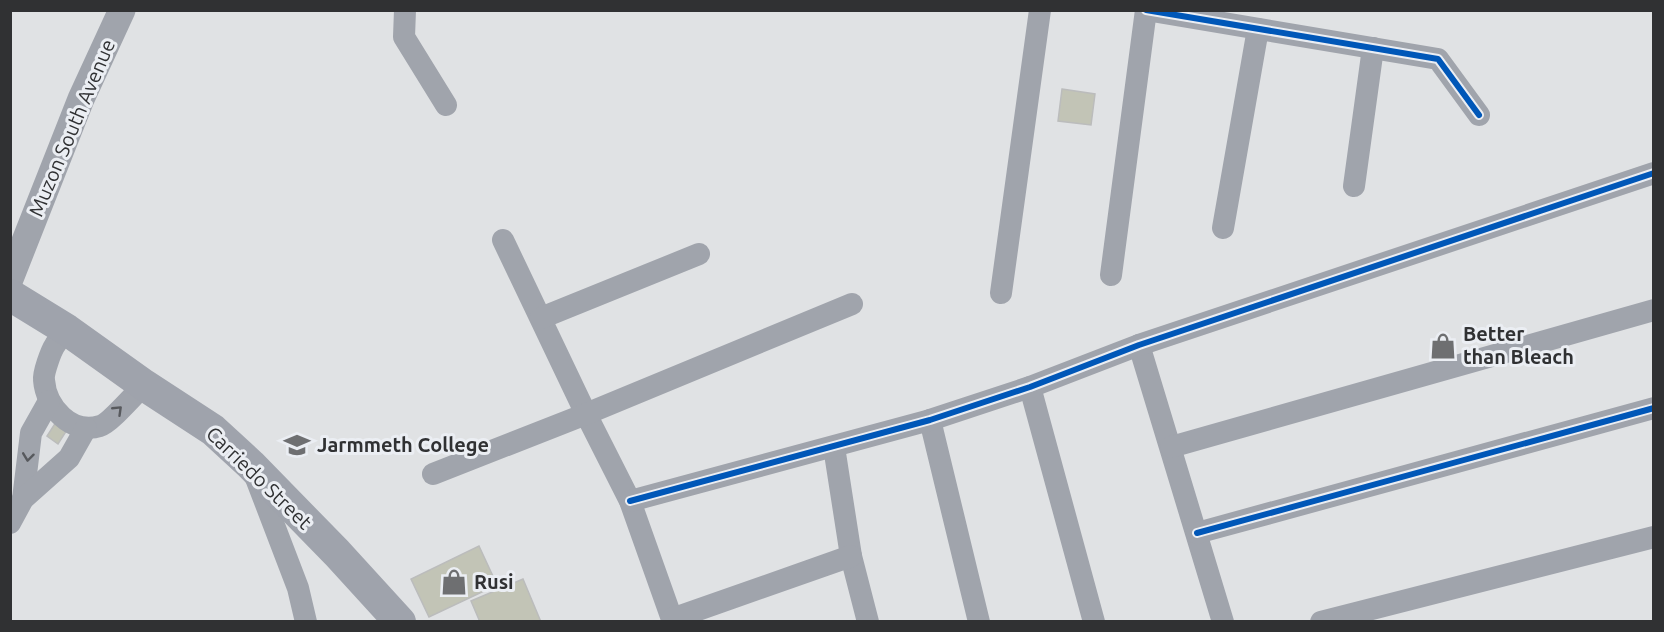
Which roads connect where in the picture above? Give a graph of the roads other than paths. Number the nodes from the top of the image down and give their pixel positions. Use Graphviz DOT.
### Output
graph roads {
  1 [pos="122,10"];
  2 [pos="405,10"];
  3 [pos="1040,10"];
  4 [pos="1146,10"];
  5 [pos="1258,29"];
  6 [pos="1373,48"];
  7 [pos="446,105"];
  8 [pos="1479,115"];
  9 [pos="1653,172"];
  10 [pos="1354,186"];
  11 [pos="1223,228"];
  12 [pos="503,240"];
  13 [pos="699,254"];
  14 [pos="1111,275"];
  15 [pos="10,279"];
  16 [pos="1001,293"];
  17 [pos="10,295"];
  18 [pos="852,304"];
  19 [pos="1653,310"];
  20 [pos="541,318"];
  21 [pos="67,330"];
  22 [pos="1139,345"];
  23 [pos="144,386"];
  24 [pos="1030,387"];
  25 [pos="48,401"];
  26 [pos="1653,411"];
  27 [pos="586,414"];
  28 [pos="930,420"];
  29 [pos="86,428"];
  30 [pos="834,447"];
  31 [pos="1171,447"];
  32 [pos="252,465"];
  33 [pos="433,474"];
  34 [pos="23,499"];
  35 [pos="630,501"];
  36 [pos="10,523"];
  37 [pos="1197,533"];
  38 [pos="1653,537"];
  39 [pos="851,556"];
  40 [pos="672,620"];
  41 [pos="306,621"];
  42 [pos="400,621"];
  43 [pos="868,621"];
  44 [pos="979,621"];
  45 [pos="1094,621"];
  46 [pos="1223,621"];
  47 [pos="1321,621"];
  1 -- 15 [label="street, Muzon South Avenue"];
  2 -- 7 [label="street"];
  3 -- 16 [label="street"];
  4 -- 5 [label="street"];
  4 -- 14 [label="street"];
  5 -- 6 [label="street"];
  5 -- 11 [label="street"];
  6 -- 8 [label="street"];
  6 -- 10 [label="street"];
  9 -- 22 [label="street"];
  12 -- 20 [label="street"];
  13 -- 20 [label="street"];
  17 -- 21 [label="main road, Carriedo Street"];
  18 -- 27 [label="street"];
  19 -- 31 [label="street"];
  20 -- 27 [label="street"];
  21 -- 23 [label="main road, Carriedo Street"];
  21 -- 25 [label="street"];
  22 -- 24 [label="street"];
  22 -- 31 [label="street"];
  29 -- 23 [label="street, one-way"];
  23 -- 32 [label="main road, Carriedo Street"];
  24 -- 28 [label="street"];
  24 -- 45 [label="street"];
  25 -- 29 [label="street"];
  25 -- 34 [label="street, one-way"];
  26 -- 37 [label="street"];
  27 -- 33 [label="street"];
  27 -- 35 [label="street"];
  28 -- 30 [label="street"];
  28 -- 44 [label="street"];
  29 -- 34 [label="street"];
  30 -- 35 [label="street"];
  30 -- 39 [label="street"];
  31 -- 37 [label="street"];
  32 -- 41 [label="street"];
  32 -- 42 [label="main road, Carriedo Street"];
  34 -- 36 [label="street"];
  35 -- 40 [label="street"];
  37 -- 46 [label="street"];
  38 -- 47 [label="street"];
  39 -- 40 [label="street"];
  39 -- 43 [label="street"];
}
